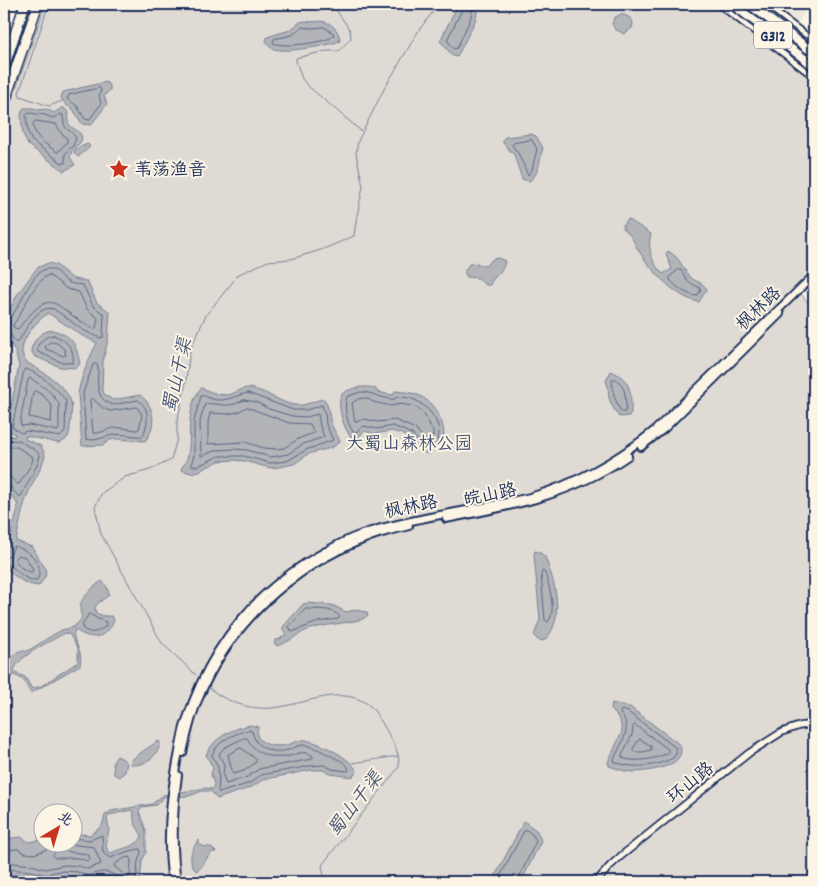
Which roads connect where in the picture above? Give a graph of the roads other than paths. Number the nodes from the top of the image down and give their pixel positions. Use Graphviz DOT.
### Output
graph roads {
  1 [pos="25,4"];
  2 [pos="38,4"];
  3 [pos="718,4"];
  4 [pos="732,4"];
  5 [pos="749,4"];
  6 [pos="765,4"];
  7 [pos="814,41"];
  8 [pos="814,53"];
  9 [pos="814,66"];
  10 [pos="4,67"];
  11 [pos="814,77"];
  12 [pos="4,103"];
  13 [pos="814,275"];
  14 [pos="814,280"];
  15 [pos="814,724"];
  16 [pos="174,788"];
  17 [pos="172,805"];
  18 [pos="172,882"];
  19 [pos="177,882"];
  20 [pos="596,882"];
  1 -- 10 [label="highway"];
  2 -- 12 [label="highway"];
  3 -- 11 [label="street"];
  4 -- 9 [label="highway, G312"];
  5 -- 8 [label="highway, G312"];
  6 -- 7 [label="street"];
  13 -- 16 [label="main road, 枫林路"];
  14 -- 16 [label="main road, 皖山路"];
  15 -- 20 [label="street, 环山路"];
  16 -- 17 [label="main road, 枫林路"];
  17 -- 18 [label="main road, 枫林路"];
  17 -- 19 [label="main road, 枫林路"];
}
